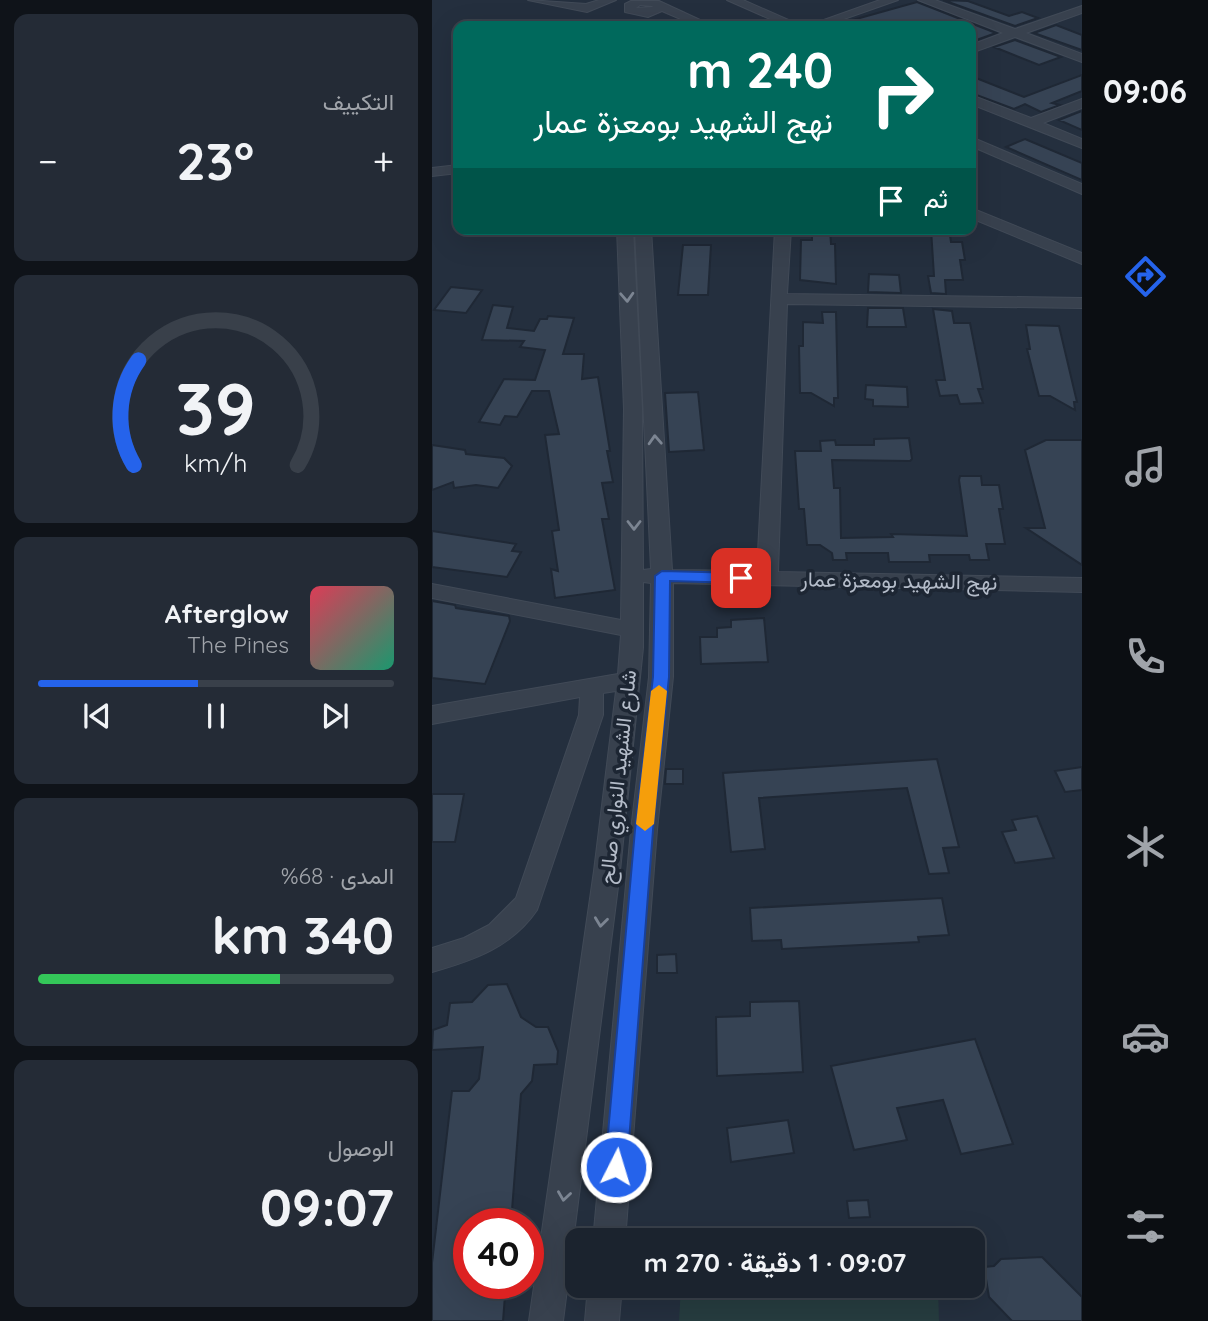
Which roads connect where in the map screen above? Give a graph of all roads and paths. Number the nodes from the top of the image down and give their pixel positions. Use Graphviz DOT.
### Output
graph roads {
  1 [pos="534,0"];
  2 [pos="610,0"];
  3 [pos="674,0"];
  4 [pos="733,0"];
  5 [pos="892,0"];
  6 [pos="924,0"];
  7 [pos="641,9"];
  8 [pos="1082,9"];
  9 [pos="676,21"];
  10 [pos="688,21"];
  11 [pos="784,21"];
  12 [pos="828,21"];
  13 [pos="1014,33"];
  14 [pos="976,47"];
  15 [pos="1082,58"];
  16 [pos="976,101"];
  17 [pos="1082,103"];
  18 [pos="1031,123"];
  19 [pos="976,143"];
  20 [pos="1082,144"];
  21 [pos="976,153"];
  22 [pos="453,170"];
  23 [pos="432,172"];
  24 [pos="1082,190"];
  25 [pos="1082,199"];
  26 [pos="976,215"];
  27 [pos="625,235"];
  28 [pos="643,235"];
  29 [pos="783,235"];
  30 [pos="1082,259"];
  31 [pos="779,299"];
  32 [pos="1082,303"];
  33 [pos="662,576"];
  34 [pos="633,577"];
  35 [pos="767,579"];
  36 [pos="1082,585"];
  37 [pos="432,591"];
  38 [pos="631,629"];
  39 [pos="629,680"];
  40 [pos="592,686"];
  41 [pos="432,715"];
  42 [pos="432,960"];
  43 [pos="633,977"];
  44 [pos="594,978"];
  45 [pos="610,1228"];
  46 [pos="604,1298"];
  47 [pos="546,1321"];
  48 [pos="602,1321"];
  1 -- 2 [label="street"];
  3 -- 7 [label="street"];
  4 -- 11 [label="street"];
  5 -- 12 [label="street"];
  6 -- 13 [label="street"];
  7 -- 9 [label="street"];
  7 -- 10 [label="street"];
  8 -- 13 [label="street"];
  13 -- 14 [label="street"];
  13 -- 15 [label="street"];
  16 -- 18 [label="street"];
  17 -- 18 [label="street"];
  18 -- 20 [label="street"];
  19 -- 24 [label="street"];
  21 -- 25 [label="street"];
  22 -- 23 [label="street"];
  26 -- 30 [label="street"];
  27 -- 34 [label="street, شارع الشهيد النواري صالح, one-way"];
  33 -- 28 [label="street, شارع الشهيد النواري صالح, one-way"];
  29 -- 31 [label="street"];
  31 -- 32 [label="street"];
  31 -- 35 [label="street"];
  33 -- 34 [label="street, نهج الشهيد بومعزة عمار"];
  33 -- 35 [label="street, نهج الشهيد بومعزة عمار"];
  33 -- 43 [label="street, شارع الشهيد النواري صالح"];
  34 -- 38 [label="street, شارع الشهيد النواري صالح"];
  35 -- 36 [label="street, نهج الشهيد بومعزة عمار"];
  37 -- 38 [label="street"];
  38 -- 39 [label="street, شارع الشهيد النواري صالح"];
  39 -- 40 [label="street"];
  39 -- 44 [label="street, شارع الشهيد النواري صالح, one-way"];
  40 -- 41 [label="street"];
  40 -- 42 [label="street"];
  43 -- 44 [label="street"];
  43 -- 45 [label="street, شارع الشهيد النواري صالح"];
  44 -- 47 [label="street, شارع الشهيد النواري صالح, one-way"];
  46 -- 48 [label="street"];
}
